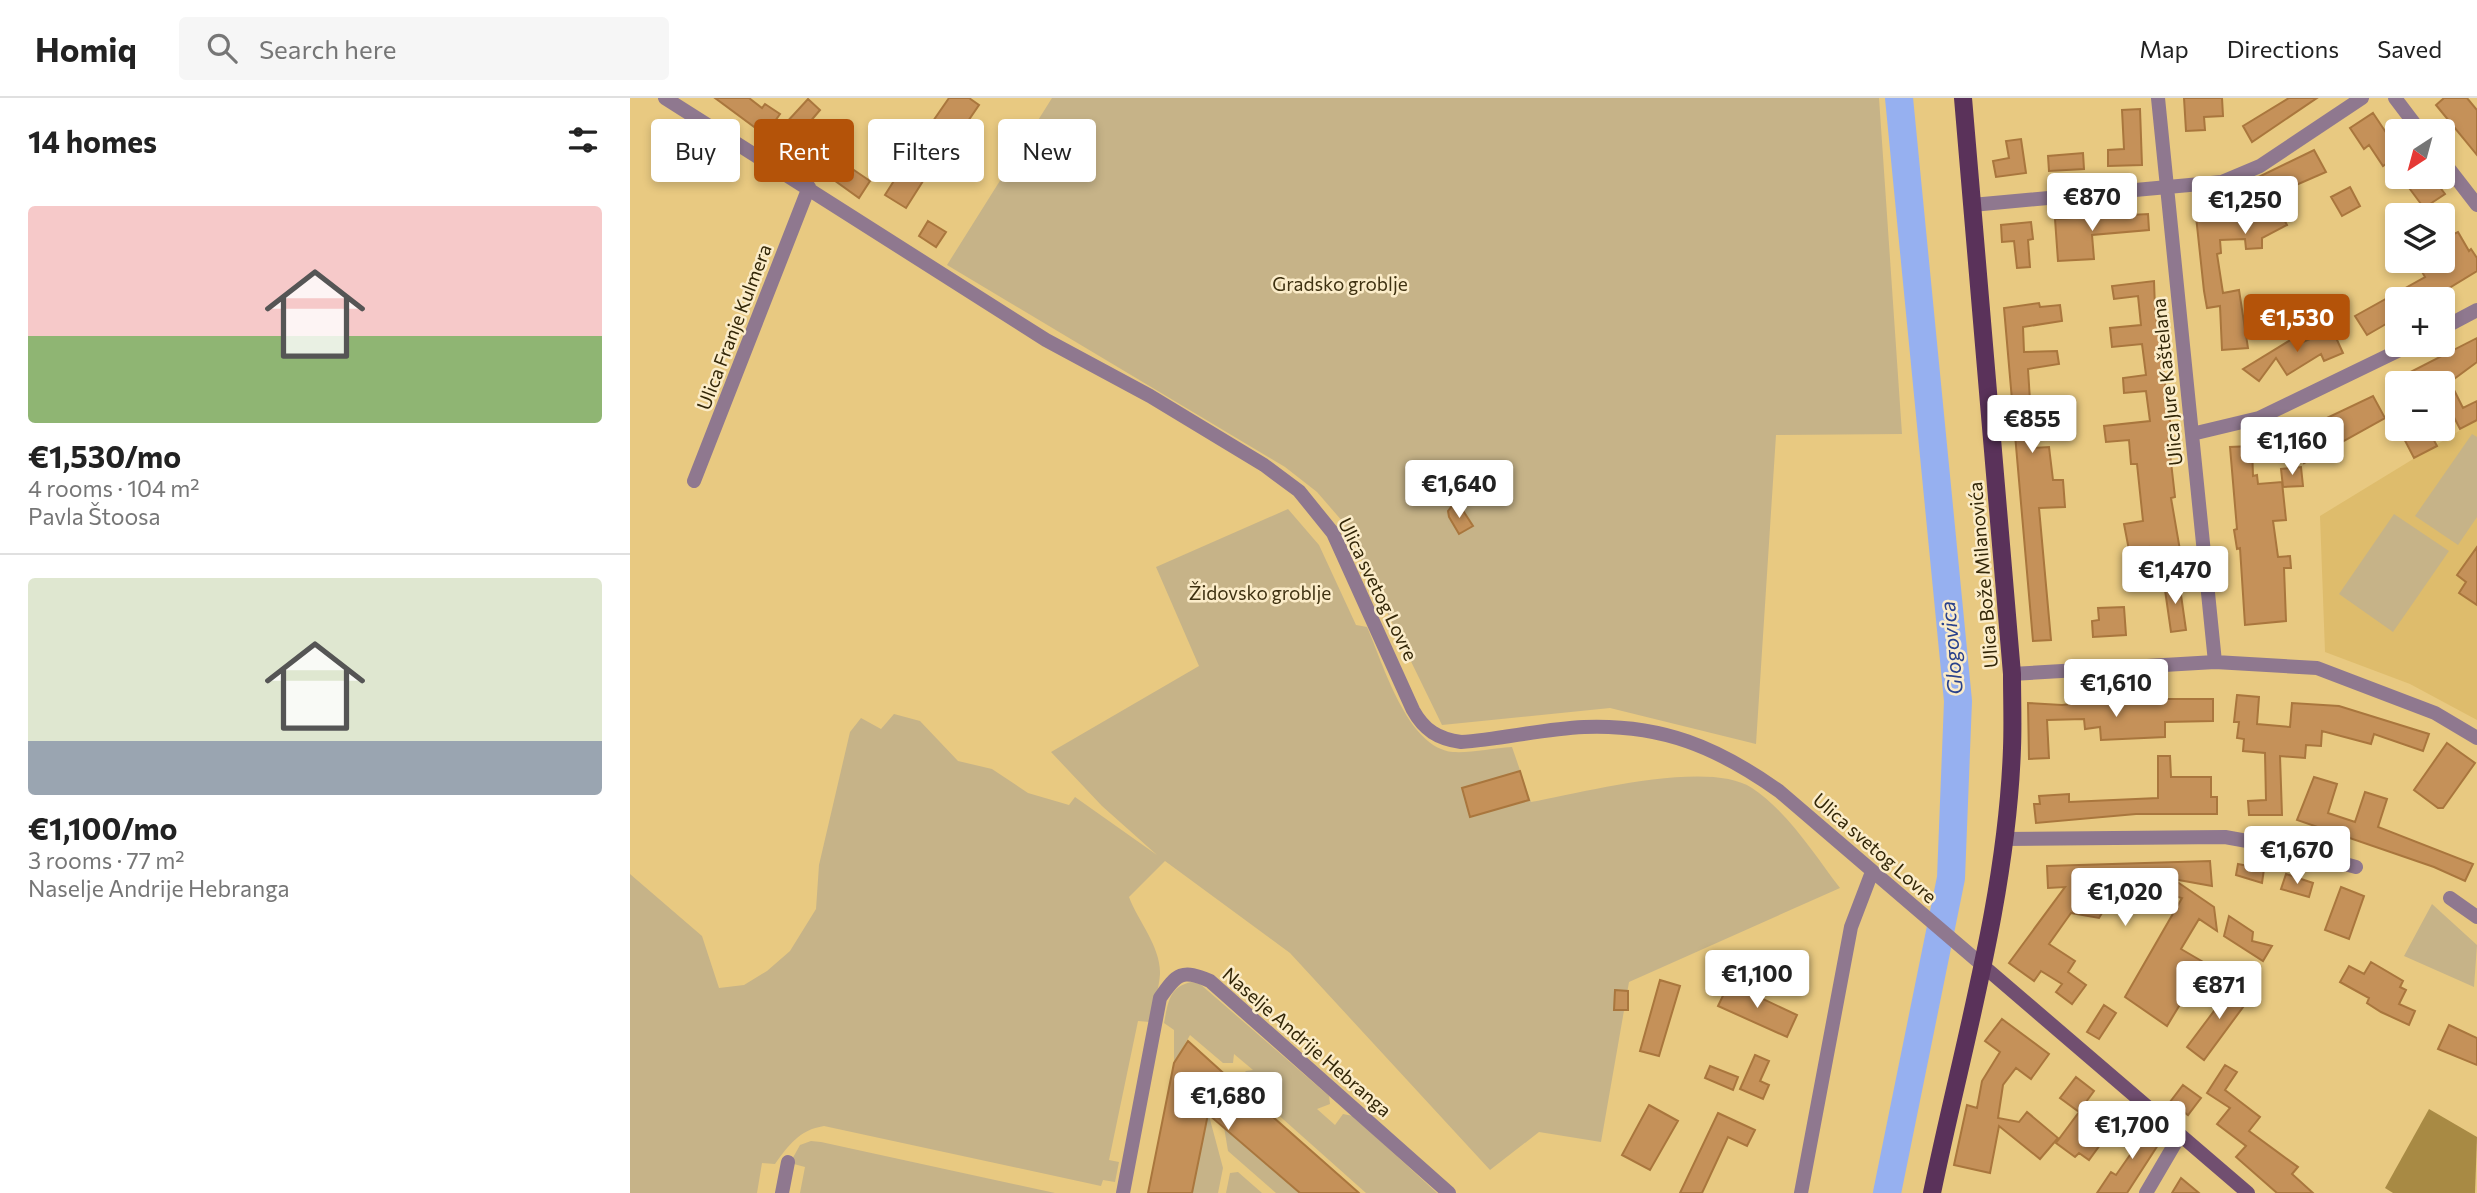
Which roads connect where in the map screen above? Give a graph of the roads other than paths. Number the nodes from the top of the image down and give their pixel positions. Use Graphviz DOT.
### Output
graph roads {
  1 [pos="665,98"];
  2 [pos="1963,98"];
  3 [pos="2158,98"];
  4 [pos="2362,98"];
  5 [pos="2395,98"];
  6 [pos="2411,119"];
  7 [pos="2455,177"];
  8 [pos="809,187"];
  9 [pos="2165,187"];
  10 [pos="1972,205"];
  11 [pos="2477,205"];
  12 [pos="2477,310"];
  13 [pos="2455,322"];
  14 [pos="2385,357"];
  15 [pos="2192,434"];
  16 [pos="694,481"];
  17 [pos="2215,662"];
  18 [pos="2012,674"];
  19 [pos="2477,738"];
  20 [pos="2003,839"];
  21 [pos="2356,867"];
  22 [pos="1872,872"];
  23 [pos="2450,898"];
  24 [pos="2477,917"];
  25 [pos="1981,964"];
  26 [pos="2180,1135"];
  27 [pos="788,1162"];
  28 [pos="782,1193"];
  29 [pos="1123,1193"];
  30 [pos="1449,1193"];
  31 [pos="1801,1193"];
  32 [pos="1932,1193"];
  33 [pos="2146,1193"];
  34 [pos="2248,1193"];
  1 -- 8 [label="street, Ulica svetog Lovre"];
  2 -- 10 [label="main road, Ulica Bože Milanovića"];
  3 -- 9 [label="street, Ulica Jure Kaštelana"];
  4 -- 9 [label="street"];
  5 -- 6 [label="street"];
  7 -- 11 [label="street"];
  8 -- 16 [label="street, Ulica Franje Kulmera"];
  8 -- 22 [label="street, Ulica svetog Lovre"];
  9 -- 10 [label="street"];
  9 -- 15 [label="street, Ulica Jure Kaštelana"];
  10 -- 18 [label="main road, Ulica Bože Milanovića"];
  12 -- 13 [label="street"];
  14 -- 15 [label="street"];
  15 -- 17 [label="street, Ulica Jure Kaštelana"];
  17 -- 18 [label="street"];
  17 -- 19 [label="street"];
  18 -- 20 [label="main road, Ulica Bože Milanovića"];
  20 -- 21 [label="street"];
  20 -- 25 [label="main road, Ulica Bože Milanovića"];
  22 -- 25 [label="street, Ulica svetog Lovre"];
  22 -- 31 [label="street"];
  23 -- 24 [label="street"];
  25 -- 26 [label="main road"];
  25 -- 32 [label="main road, Ulica Bože Milanovića"];
  26 -- 33 [label="street"];
  26 -- 34 [label="main road"];
  27 -- 28 [label="street"];
  29 -- 30 [label="street, Naselje Andrije Hebranga"];
}
